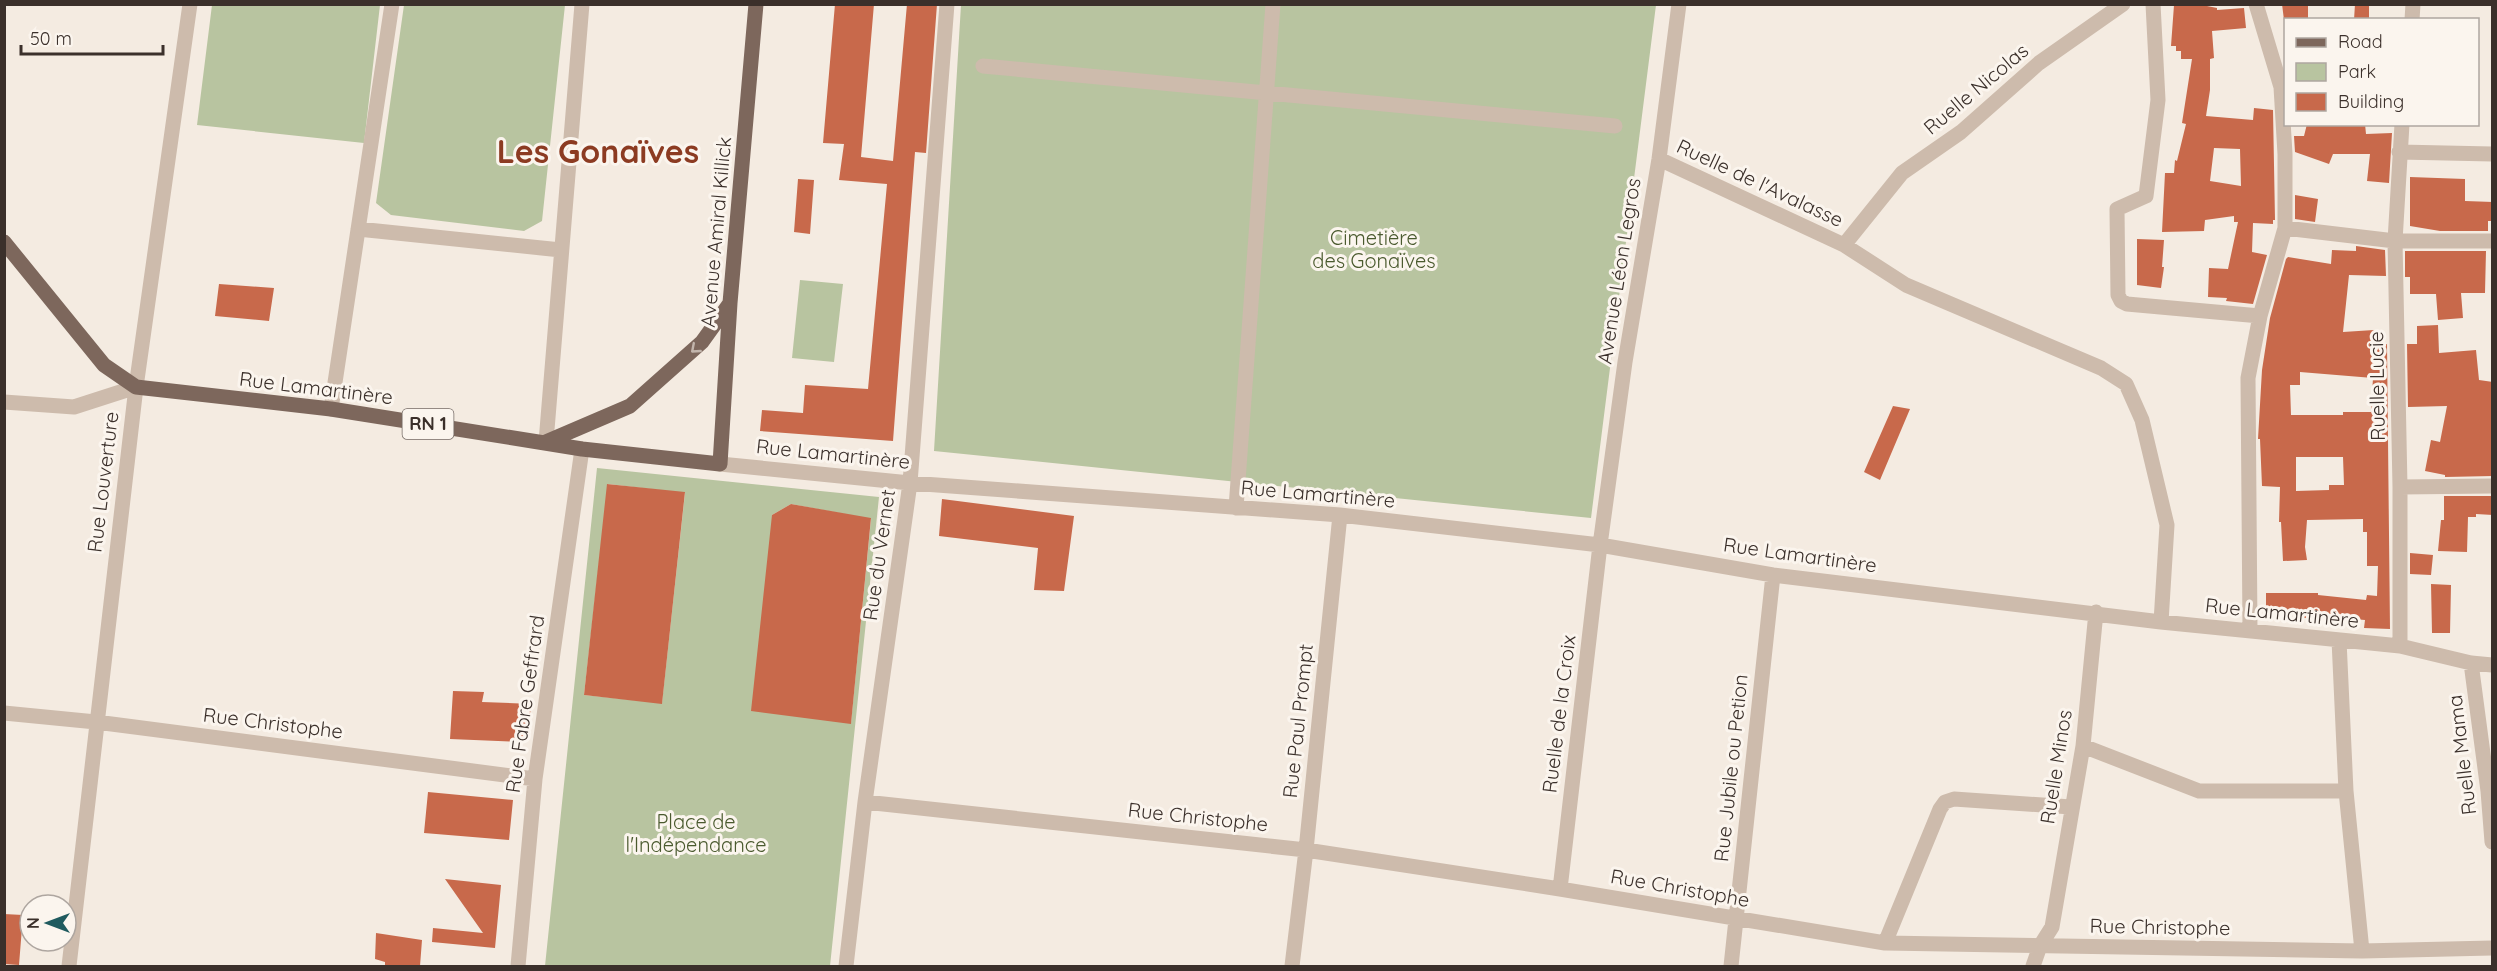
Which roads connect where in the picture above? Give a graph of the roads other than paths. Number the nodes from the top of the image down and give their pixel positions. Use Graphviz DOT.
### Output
graph roads {
  1 [pos="190,4"];
  2 [pos="392,4"];
  3 [pos="582,4"];
  4 [pos="756,4"];
  5 [pos="947,4"];
  6 [pos="1273,4"];
  7 [pos="1679,4"];
  8 [pos="2123,4"];
  9 [pos="2153,4"];
  10 [pos="2256,4"];
  11 [pos="983,66"];
  12 [pos="1267,94"];
  13 [pos="1614,126"];
  14 [pos="2402,126"];
  15 [pos="2399,152"];
  16 [pos="2493,154"];
  17 [pos="1659,159"];
  18 [pos="2285,228"];
  19 [pos="358,229"];
  20 [pos="2395,241"];
  21 [pos="2493,241"];
  22 [pos="4,242"];
  23 [pos="1844,245"];
  24 [pos="561,250"];
  25 [pos="730,303"];
  26 [pos="2260,315"];
  27 [pos="136,387"];
  28 [pos="4,402"];
  29 [pos="332,409"];
  30 [pos="546,442"];
  31 [pos="582,449"];
  32 [pos="720,464"];
  33 [pos="910,483"];
  34 [pos="2493,486"];
  35 [pos="2400,487"];
  36 [pos="1236,508"];
  37 [pos="1340,515"];
  38 [pos="1600,545"];
  39 [pos="1773,575"];
  40 [pos="2096,612"];
  41 [pos="2161,622"];
  42 [pos="2250,630"];
  43 [pos="2339,640"];
  44 [pos="2400,646"];
  45 [pos="2471,663"];
  46 [pos="2493,665"];
  47 [pos="4,713"];
  48 [pos="96,722"];
  49 [pos="2083,746"];
  50 [pos="535,778"];
  51 [pos="2346,791"];
  52 [pos="866,802"];
  53 [pos="2071,807"];
  54 [pos="2493,842"];
  55 [pos="1306,850"];
  56 [pos="1560,889"];
  57 [pos="1736,919"];
  58 [pos="1886,943"];
  59 [pos="2040,946"];
  60 [pos="2493,948"];
  61 [pos="2362,951"];
  62 [pos="69,966"];
  63 [pos="518,966"];
  64 [pos="846,966"];
  65 [pos="1292,966"];
  66 [pos="1731,966"];
  67 [pos="2033,966"];
  1 -- 27 [label="street, Rue Louverture"];
  2 -- 19 [label="street"];
  3 -- 24 [label="street"];
  4 -- 25 [label="main road, Avenue Amiral Killick"];
  5 -- 33 [label="street, Rue du Vernet"];
  6 -- 12 [label="street"];
  7 -- 17 [label="street, Avenue Léon Legros"];
  8 -- 23 [label="street, Ruelle Nicolas"];
  9 -- 26 [label="street"];
  10 -- 18 [label="street"];
  11 -- 12 [label="street"];
  12 -- 13 [label="street"];
  12 -- 36 [label="street"];
  14 -- 15 [label="street, Ruelle Lucie"];
  15 -- 16 [label="street"];
  15 -- 20 [label="street, Ruelle Lucie"];
  17 -- 23 [label="street, Ruelle de l'Avalasse"];
  17 -- 38 [label="street, Avenue Léon Legros"];
  18 -- 20 [label="street"];
  18 -- 26 [label="street"];
  19 -- 24 [label="street"];
  19 -- 29 [label="street"];
  20 -- 21 [label="street"];
  20 -- 35 [label="street, Ruelle Lucie"];
  22 -- 27 [label="main road, RN 1"];
  23 -- 41 [label="street, Ruelle de l'Avalasse"];
  24 -- 30 [label="street"];
  25 -- 30 [label="main road, one-way"];
  25 -- 32 [label="main road, Avenue Amiral Killick"];
  26 -- 42 [label="street"];
  27 -- 28 [label="street"];
  27 -- 29 [label="main road, Rue Lamartinère / RN 1"];
  27 -- 48 [label="street, Rue Louverture"];
  29 -- 30 [label="main road, Rue Lamartinère / RN 1"];
  30 -- 31 [label="main road, Rue Lamartinère / RN 1"];
  31 -- 32 [label="main road, Rue Lamartinère / RN 1"];
  31 -- 50 [label="street, Rue Fabre Geffrard"];
  32 -- 33 [label="street, Rue Lamartinère"];
  33 -- 36 [label="street, Rue Lamartinère"];
  33 -- 52 [label="street, Rue du Vernet"];
  34 -- 35 [label="street"];
  35 -- 44 [label="street, Ruelle Lucie"];
  36 -- 37 [label="street, Rue Lamartinère"];
  37 -- 38 [label="street, Rue Lamartinère"];
  37 -- 55 [label="street, Rue Paul Prompt"];
  38 -- 39 [label="street, Rue Lamartinère"];
  38 -- 56 [label="street, Ruelle de la Croix"];
  39 -- 40 [label="street, Rue Lamartinère"];
  39 -- 57 [label="street, Rue Jubile ou Petion"];
  40 -- 41 [label="street, Rue Lamartinère"];
  40 -- 49 [label="street, Ruelle Minos"];
  41 -- 42 [label="street, Rue Lamartinère"];
  42 -- 43 [label="street, Rue Lamartinère"];
  43 -- 44 [label="street, Rue Lamartinère"];
  43 -- 51 [label="street"];
  44 -- 45 [label="street, Rue Lamartinère"];
  45 -- 46 [label="street, Rue Lamartinère"];
  45 -- 54 [label="street, Ruelle Mama"];
  47 -- 48 [label="street, Rue Christophe"];
  48 -- 50 [label="street, Rue Christophe"];
  48 -- 62 [label="street, Rue Louverture"];
  49 -- 51 [label="street"];
  49 -- 53 [label="street, Ruelle Minos"];
  50 -- 63 [label="street, Rue Fabre Geffrard"];
  51 -- 61 [label="street"];
  52 -- 55 [label="street, Rue Christophe"];
  52 -- 64 [label="street, Rue du Vernet"];
  53 -- 58 [label="street"];
  53 -- 59 [label="street, Ruelle Minos"];
  55 -- 56 [label="street, Rue Christophe"];
  55 -- 65 [label="street, Rue Paul Prompt"];
  56 -- 57 [label="street, Rue Christophe"];
  57 -- 58 [label="street, Rue Christophe"];
  57 -- 66 [label="street, Rue Jubile ou Petion"];
  58 -- 59 [label="street, Rue Christophe"];
  59 -- 61 [label="street, Rue Christophe"];
  59 -- 67 [label="street"];
  60 -- 61 [label="street, Rue Christophe"];
}
